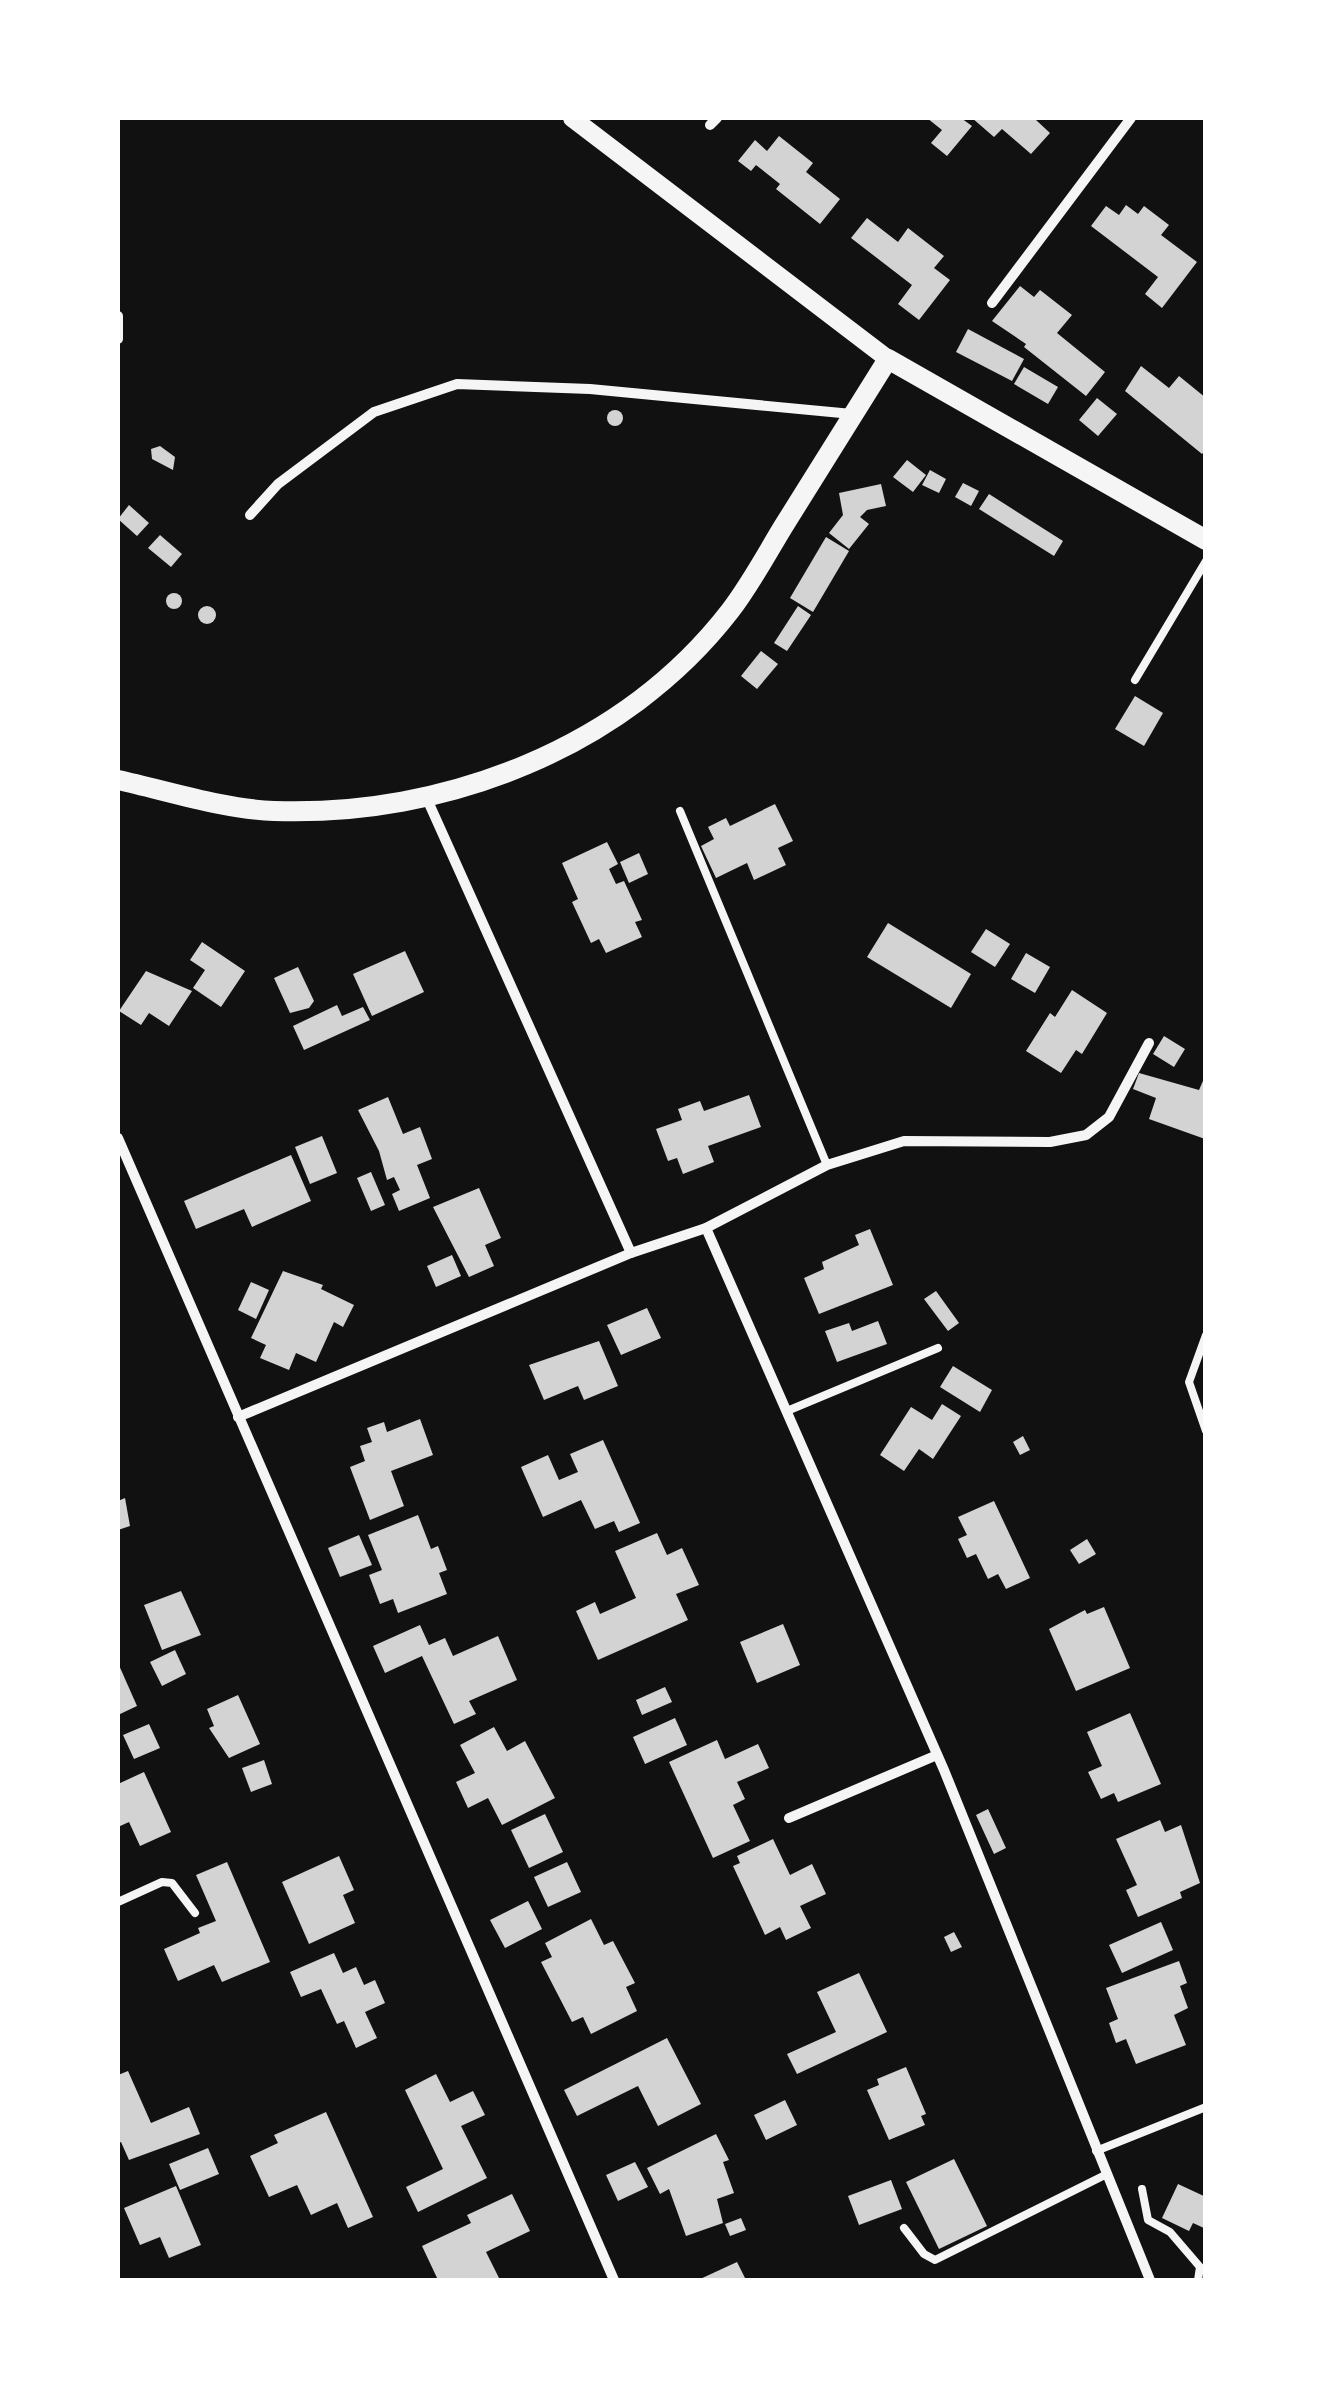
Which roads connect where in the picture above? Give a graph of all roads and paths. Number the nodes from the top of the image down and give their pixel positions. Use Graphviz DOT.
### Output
graph roads {
  1 [pos="572,118"];
  2 [pos="1131,118"];
  3 [pos="992,303"];
  4 [pos="118,316"];
  5 [pos="118,338"];
  6 [pos="888,359"];
  7 [pos="853,414"];
  8 [pos="250,514"];
  9 [pos="1206,540"];
  10 [pos="1206,560"];
  11 [pos="1135,680"];
  12 [pos="118,780"];
  13 [pos="427,799"];
  14 [pos="680,811"];
  15 [pos="1149,1043"];
  16 [pos="118,1138"];
  17 [pos="827,1166"];
  18 [pos="706,1228"];
  19 [pos="631,1253"];
  20 [pos="1206,1336"];
  21 [pos="938,1348"];
  22 [pos="787,1410"];
  23 [pos="238,1417"];
  24 [pos="1206,1431"];
  25 [pos="937,1755"];
  26 [pos="789,1818"];
  27 [pos="118,1902"];
  28 [pos="196,1914"];
  29 [pos="1206,2107"];
  30 [pos="1096,2151"];
  31 [pos="1105,2174"];
  32 [pos="1142,2189"];
  33 [pos="904,2228"];
  34 [pos="614,2280"];
  35 [pos="1150,2280"];
  36 [pos="1198,2280"];
  1 -- 6 [label="street"];
  2 -- 3 [label="street"];
  4 -- 5 [label="street"];
  6 -- 7 [label="main road"];
  6 -- 9 [label="main road"];
  7 -- 8 [label="street"];
  7 -- 13 [label="main road"];
  10 -- 11 [label="lane"];
  12 -- 13 [label="main road"];
  13 -- 19 [label="street"];
  14 -- 17 [label="lane"];
  15 -- 17 [label="street"];
  16 -- 23 [label="street"];
  17 -- 18 [label="street"];
  18 -- 19 [label="street"];
  18 -- 22 [label="street"];
  19 -- 23 [label="street"];
  20 -- 24 [label="lane"];
  21 -- 22 [label="lane"];
  22 -- 25 [label="street"];
  23 -- 34 [label="street"];
  25 -- 26 [label="street"];
  25 -- 30 [label="street"];
  27 -- 28 [label="lane"];
  29 -- 30 [label="lane"];
  30 -- 31 [label="street"];
  31 -- 33 [label="lane"];
  31 -- 35 [label="street"];
  32 -- 36 [label="lane"];
}
